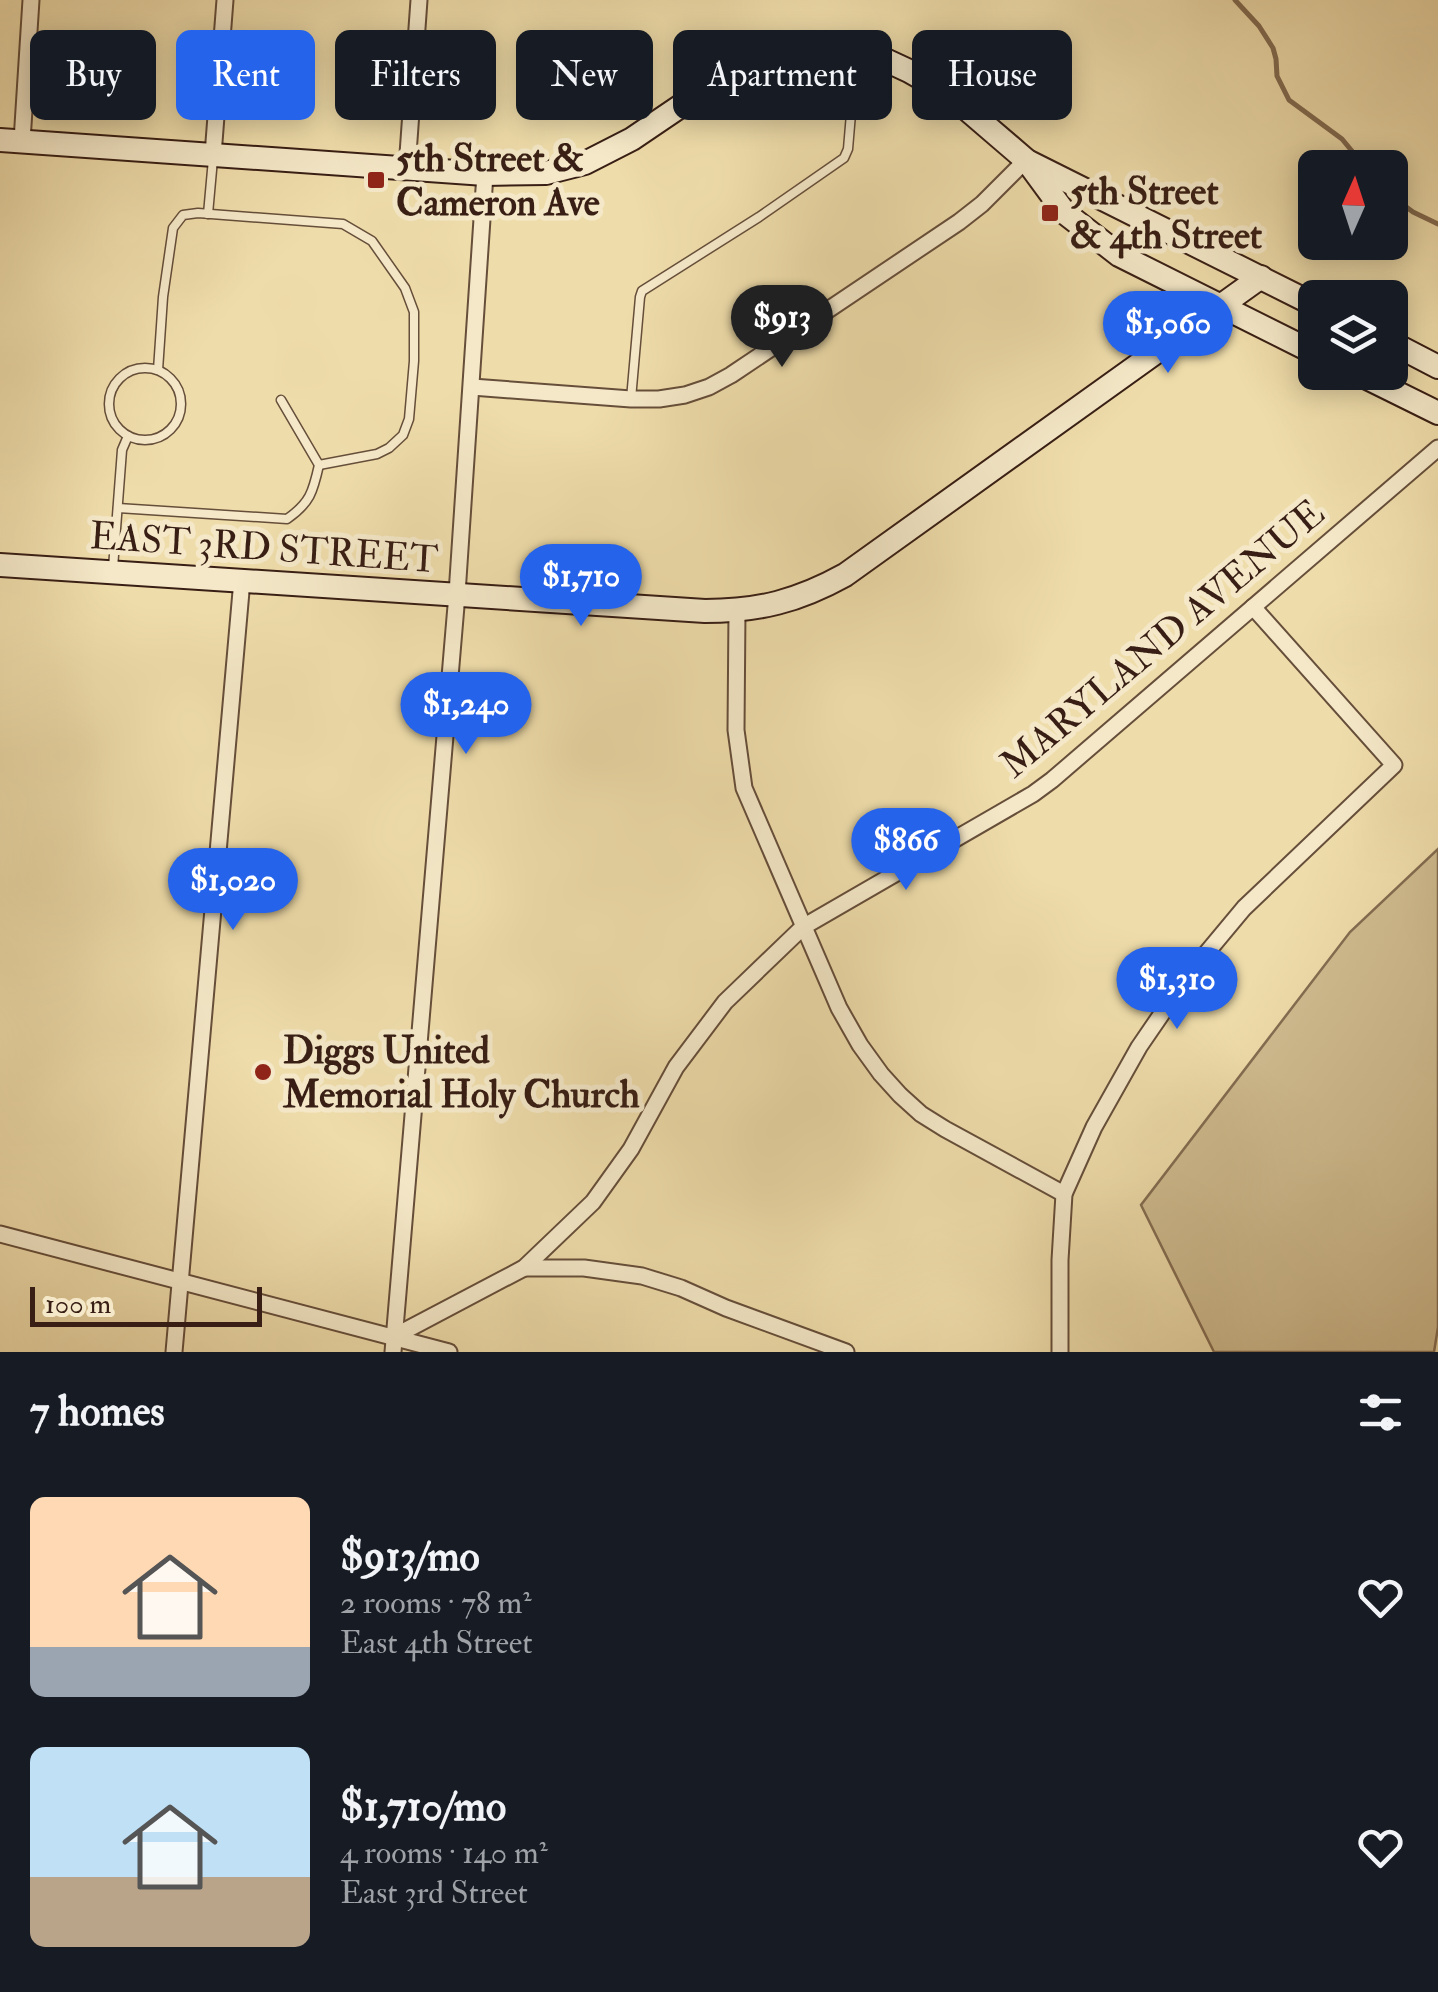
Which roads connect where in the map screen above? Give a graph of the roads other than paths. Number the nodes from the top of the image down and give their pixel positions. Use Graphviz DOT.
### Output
graph roads {
  1 [pos="31,0"];
  2 [pos="226,0"];
  3 [pos="418,0"];
  4 [pos="892,64"];
  5 [pos="673,112"];
  6 [pos="851,120"];
  7 [pos="11,140"];
  8 [pos="213,155"];
  9 [pos="1026,160"];
  10 [pos="407,168"];
  11 [pos="485,174"];
  12 [pos="208,214"];
  13 [pos="1260,277"];
  14 [pos="1298,296"];
  15 [pos="1220,306"];
  16 [pos="1298,345"];
  17 [pos="1408,351"];
  18 [pos="1436,364"];
  19 [pos="158,370"];
  20 [pos="472,387"];
  21 [pos="1392,390"];
  22 [pos="631,399"];
  23 [pos="281,400"];
  24 [pos="1412,400"];
  25 [pos="1438,414"];
  26 [pos="128,436"];
  27 [pos="1438,448"];
  28 [pos="318,465"];
  29 [pos="118,508"];
  30 [pos="0,564"];
  31 [pos="113,572"];
  32 [pos="242,580"];
  33 [pos="458,594"];
  34 [pos="1254,607"];
  35 [pos="737,611"];
  36 [pos="803,927"];
  37 [pos="1064,1194"];
  38 [pos="0,1234"];
  39 [pos="524,1268"];
  40 [pos="180,1281"];
  41 [pos="394,1344"];
  42 [pos="174,1352"];
  43 [pos="450,1352"];
  44 [pos="846,1352"];
  45 [pos="1060,1352"];
  1 -- 7 [label="street"];
  2 -- 8 [label="street"];
  3 -- 10 [label="street"];
  4 -- 9 [label="main road"];
  5 -- 11 [label="main road"];
  6 -- 22 [label="lane"];
  7 -- 8 [label="main road"];
  8 -- 10 [label="main road"];
  8 -- 12 [label="lane"];
  9 -- 13 [label="main road"];
  9 -- 15 [label="main road"];
  9 -- 22 [label="street"];
  10 -- 11 [label="main road"];
  11 -- 20 [label="street"];
  12 -- 19 [label="lane"];
  12 -- 28 [label="lane"];
  13 -- 14 [label="main road"];
  13 -- 15 [label="main road, EAST 3RD STREET"];
  15 -- 16 [label="main road"];
  15 -- 35 [label="main road, EAST 3RD STREET"];
  17 -- 18 [label="main road"];
  18 -- 24 [label="main road"];
  19 -- 26 [label="lane"];
  19 -- 26 [label="lane"];
  20 -- 22 [label="street"];
  20 -- 33 [label="street"];
  21 -- 24 [label="main road"];
  23 -- 28 [label="lane"];
  24 -- 25 [label="main road"];
  26 -- 29 [label="lane"];
  27 -- 34 [label="street, MARYLAND AVENUE"];
  28 -- 29 [label="lane"];
  29 -- 31 [label="lane"];
  30 -- 31 [label="main road, EAST 3RD STREET"];
  31 -- 32 [label="main road, EAST 3RD STREET"];
  32 -- 33 [label="main road, EAST 3RD STREET"];
  32 -- 40 [label="street"];
  33 -- 35 [label="main road, EAST 3RD STREET"];
  33 -- 41 [label="street"];
  34 -- 36 [label="street, MARYLAND AVENUE"];
  34 -- 37 [label="street"];
  35 -- 36 [label="street"];
  36 -- 37 [label="street"];
  36 -- 39 [label="street, MARYLAND AVENUE"];
  37 -- 45 [label="street"];
  38 -- 40 [label="street"];
  39 -- 41 [label="street, MARYLAND AVENUE"];
  39 -- 44 [label="street"];
  40 -- 41 [label="street"];
  40 -- 42 [label="street"];
  41 -- 43 [label="street"];
}
